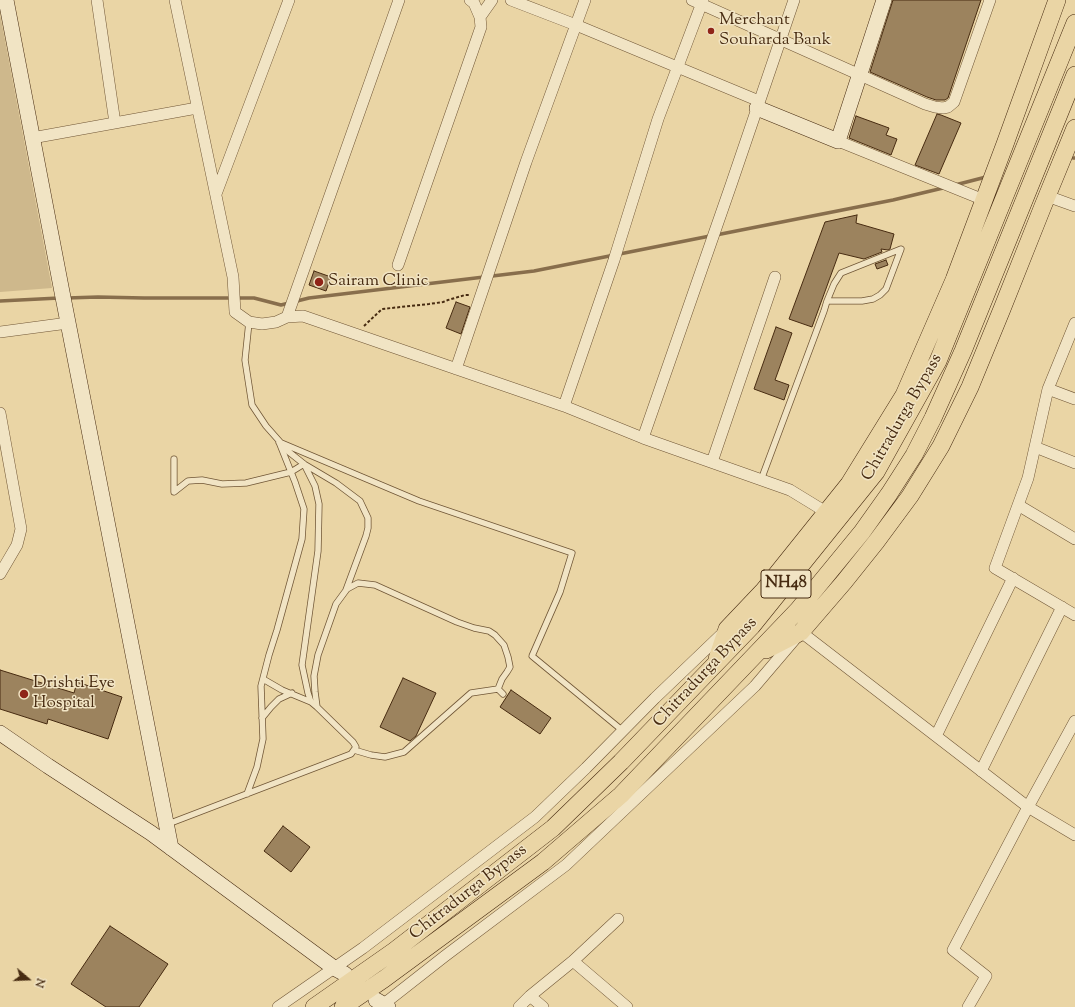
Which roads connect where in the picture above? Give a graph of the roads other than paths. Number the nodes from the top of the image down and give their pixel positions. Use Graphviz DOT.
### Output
graph roads {
  1 [pos="6,0"];
  2 [pos="97,0"];
  3 [pos="175,0"];
  4 [pos="289,0"];
  5 [pos="399,0"];
  6 [pos="470,0"];
  7 [pos="492,0"];
  8 [pos="512,0"];
  9 [pos="586,0"];
  10 [pos="794,0"];
  11 [pos="884,0"];
  12 [pos="990,0"];
  13 [pos="1057,0"];
  14 [pos="699,1"];
  15 [pos="480,17"];
  16 [pos="1075,23"];
  17 [pos="576,25"];
  18 [pos="780,39"];
  19 [pos="678,66"];
  20 [pos="859,74"];
  21 [pos="1075,75"];
  22 [pos="758,104"];
  23 [pos="198,108"];
  24 [pos="115,123"];
  25 [pos="1075,128"];
  26 [pos="32,138"];
  27 [pos="838,141"];
  28 [pos="216,195"];
  29 [pos="1046,196"];
  30 [pos="984,200"];
  31 [pos="1075,206"];
  32 [pos="398,265"];
  33 [pos="775,277"];
  34 [pos="827,302"];
  35 [pos="287,316"];
  36 [pos="249,322"];
  37 [pos="68,323"];
  38 [pos="1074,328"];
  39 [pos="0,332"];
  40 [pos="456,369"];
  41 [pos="1048,389"];
  42 [pos="1075,399"];
  43 [pos="564,406"];
  44 [pos="0,413"];
  45 [pos="2,435"];
  46 [pos="643,438"];
  47 [pos="279,442"];
  48 [pos="1035,447"];
  49 [pos="174,459"];
  50 [pos="712,462"];
  51 [pos="1075,463"];
  52 [pos="304,464"];
  53 [pos="291,472"];
  54 [pos="761,480"];
  55 [pos="1018,505"];
  56 [pos="826,512"];
  57 [pos="1075,539"];
  58 [pos="0,574"];
  59 [pos="1013,578"];
  60 [pos="344,593"];
  61 [pos="1062,607"];
  62 [pos="1075,615"];
  63 [pos="726,629"];
  64 [pos="801,632"];
  65 [pos="753,657"];
  66 [pos="716,663"];
  67 [pos="263,679"];
  68 [pos="498,689"];
  69 [pos="292,693"];
  70 [pos="503,694"];
  71 [pos="311,702"];
  72 [pos="317,707"];
  73 [pos="262,718"];
  74 [pos="1075,721"];
  75 [pos="622,731"];
  76 [pos="0,733"];
  77 [pos="936,736"];
  78 [pos="354,750"];
  79 [pos="981,771"];
  80 [pos="247,794"];
  81 [pos="1028,807"];
  82 [pos="167,825"];
  83 [pos="1075,834"];
  84 [pos="171,848"];
  85 [pos="618,918"];
  86 [pos="573,961"];
  87 [pos="340,971"];
  88 [pos="530,996"];
  89 [pos="382,1005"];
  90 [pos="278,1007"];
  91 [pos="314,1007"];
  92 [pos="343,1007"];
  93 [pos="519,1007"];
  94 [pos="543,1007"];
  95 [pos="628,1007"];
  96 [pos="968,1007"];
  1 -- 26 [label="street"];
  2 -- 24 [label="street"];
  3 -- 23 [label="street"];
  4 -- 28 [label="street"];
  5 -- 35 [label="street"];
  6 -- 15 [label="street"];
  7 -- 15 [label="street"];
  8 -- 17 [label="street"];
  9 -- 17 [label="street"];
  10 -- 18 [label="street"];
  11 -- 20 [label="street"];
  12 -- 20 [label="street"];
  13 -- 30 [label="main road"];
  14 -- 18 [label="street"];
  14 -- 19 [label="street"];
  15 -- 32 [label="street"];
  16 -- 66 [label="main road, Chitradurga Bypass / NH48"];
  17 -- 19 [label="street"];
  17 -- 40 [label="street"];
  18 -- 20 [label="street"];
  18 -- 22 [label="street"];
  19 -- 22 [label="street"];
  19 -- 43 [label="street"];
  20 -- 27 [label="street"];
  21 -- 65 [label="main road, Chitradurga Bypass / NH48"];
  22 -- 27 [label="street"];
  22 -- 46 [label="street"];
  23 -- 24 [label="street"];
  23 -- 28 [label="street"];
  24 -- 26 [label="street"];
  25 -- 29 [label="main road"];
  26 -- 37 [label="street"];
  27 -- 30 [label="street"];
  28 -- 36 [label="street"];
  29 -- 31 [label="street"];
  29 -- 64 [label="main road"];
  30 -- 56 [label="main road"];
  33 -- 50 [label="street"];
  34 -- 34 [label="lane"];
  34 -- 54 [label="lane"];
  35 -- 36 [label="street"];
  35 -- 40 [label="street"];
  36 -- 47 [label="lane"];
  37 -- 39 [label="street"];
  37 -- 82 [label="street"];
  38 -- 41 [label="street"];
  40 -- 43 [label="street"];
  41 -- 42 [label="street"];
  41 -- 48 [label="street"];
  43 -- 46 [label="street"];
  44 -- 45 [label="street"];
  45 -- 58 [label="street"];
  46 -- 50 [label="street"];
  47 -- 52 [label="lane"];
  47 -- 53 [label="lane"];
  47 -- 75 [label="lane"];
  48 -- 51 [label="street"];
  48 -- 55 [label="street"];
  49 -- 53 [label="lane"];
  50 -- 54 [label="street"];
  52 -- 53 [label="lane"];
  52 -- 60 [label="lane"];
  52 -- 71 [label="lane"];
  53 -- 67 [label="lane"];
  54 -- 56 [label="street"];
  55 -- 57 [label="street"];
  55 -- 59 [label="street"];
  56 -- 63 [label="main road"];
  59 -- 61 [label="street"];
  59 -- 77 [label="street"];
  60 -- 68 [label="lane"];
  60 -- 72 [label="lane"];
  61 -- 62 [label="street"];
  61 -- 79 [label="street"];
  63 -- 66 [label="main road"];
  63 -- 75 [label="street"];
  64 -- 65 [label="main road"];
  64 -- 77 [label="street"];
  64 -- 89 [label="street"];
  65 -- 92 [label="main road, Chitradurga Bypass / NH48"];
  66 -- 91 [label="main road, Chitradurga Bypass / NH48"];
  67 -- 69 [label="lane"];
  67 -- 73 [label="lane"];
  68 -- 70 [label="lane"];
  68 -- 78 [label="lane"];
  69 -- 71 [label="lane"];
  69 -- 73 [label="lane"];
  71 -- 72 [label="lane"];
  72 -- 78 [label="lane"];
  73 -- 80 [label="lane"];
  74 -- 81 [label="street"];
  75 -- 87 [label="street"];
  76 -- 84 [label="street"];
  77 -- 79 [label="street"];
  78 -- 80 [label="lane"];
  79 -- 81 [label="street"];
  80 -- 82 [label="lane"];
  81 -- 83 [label="street"];
  81 -- 96 [label="street"];
  82 -- 84 [label="street"];
  84 -- 87 [label="street"];
  85 -- 86 [label="street"];
  86 -- 88 [label="street"];
  86 -- 95 [label="street"];
  87 -- 90 [label="street"];
  88 -- 93 [label="street"];
  88 -- 94 [label="street"];
}
